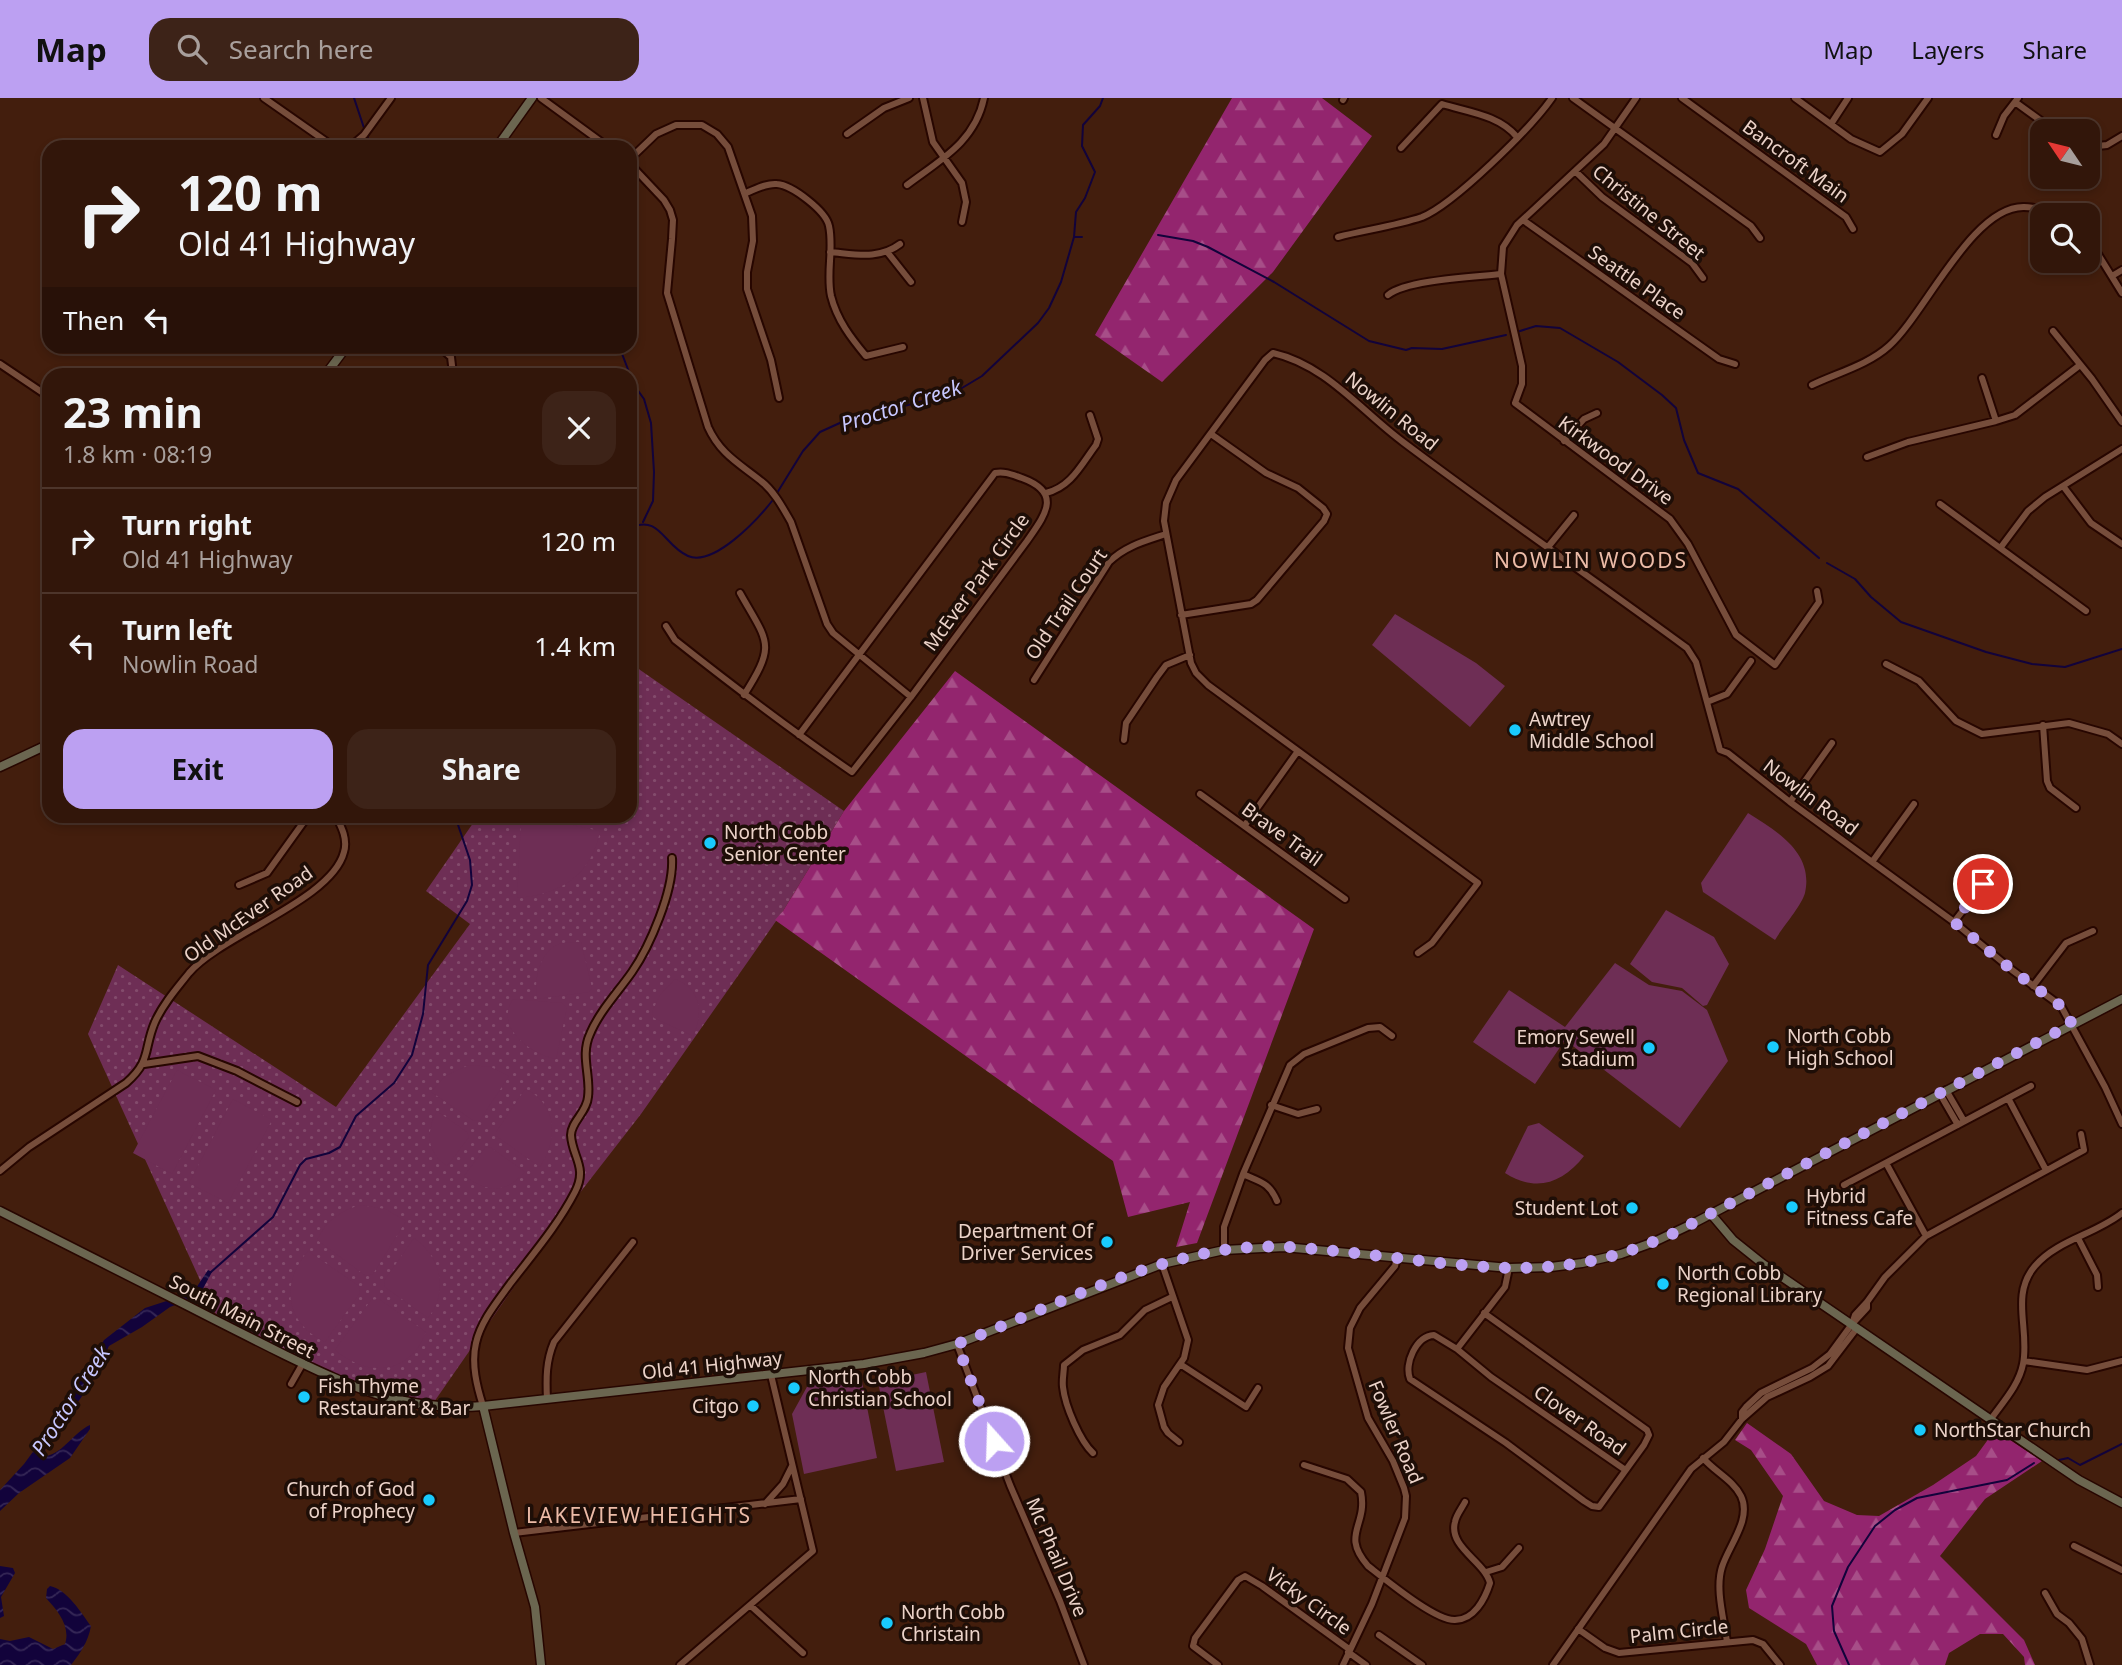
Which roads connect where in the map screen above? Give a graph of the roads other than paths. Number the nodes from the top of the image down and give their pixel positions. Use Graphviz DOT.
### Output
graph roads {
  1 [pos="264,98"];
  2 [pos="391,98"];
  3 [pos="532,98"];
  4 [pos="541,98"];
  5 [pos="909,98"];
  6 [pos="923,98"];
  7 [pos="984,98"];
  8 [pos="1552,98"];
  9 [pos="1573,98"];
  10 [pos="1636,98"];
  11 [pos="1682,98"];
  12 [pos="1795,98"];
  13 [pos="1849,98"];
  14 [pos="1928,98"];
  15 [pos="2017,100"];
  16 [pos="2040,119"];
  17 [pos="1831,124"];
  18 [pos="1615,129"];
  19 [pos="847,134"];
  20 [pos="1996,135"];
  21 [pos="2122,136"];
  22 [pos="1517,137"];
  23 [pos="324,140"];
  24 [pos="358,140"];
  25 [pos="502,140"];
  26 [pos="598,140"];
  27 [pos="2100,146"];
  28 [pos="1401,148"];
  29 [pos="637,154"];
  30 [pos="943,158"];
  31 [pos="637,170"];
  32 [pos="1576,172"];
  33 [pos="907,185"];
  34 [pos="746,193"];
  35 [pos="2030,207"];
  36 [pos="1523,219"];
  37 [pos="962,222"];
  38 [pos="1853,229"];
  39 [pos="1338,237"];
  40 [pos="1760,238"];
  41 [pos="900,244"];
  42 [pos="830,252"];
  43 [pos="888,253"];
  44 [pos="2100,257"];
  45 [pos="2122,270"];
  46 [pos="1500,274"];
  47 [pos="2112,276"];
  48 [pos="1703,278"];
  49 [pos="911,282"];
  50 [pos="2122,293"];
  51 [pos="1388,295"];
  52 [pos="2053,331"];
  53 [pos="903,347"];
  54 [pos="1735,363"];
  55 [pos="0,364"];
  56 [pos="2080,365"];
  57 [pos="1982,378"];
  58 [pos="1812,385"];
  59 [pos="42,392"];
  60 [pos="779,398"];
  61 [pos="1597,413"];
  62 [pos="1090,415"];
  63 [pos="1996,421"];
  64 [pos="2122,422"];
  65 [pos="1211,434"];
  66 [pos="1564,441"];
  67 [pos="2122,449"];
  68 [pos="1867,457"];
  69 [pos="2063,486"];
  70 [pos="1046,493"];
  71 [pos="1940,504"];
  72 [pos="1574,514"];
  73 [pos="1166,534"];
  74 [pos="2122,544"];
  75 [pos="1548,547"];
  76 [pos="2001,547"];
  77 [pos="1817,592"];
  78 [pos="740,593"];
  79 [pos="2086,611"];
  80 [pos="1181,615"];
  81 [pos="666,626"];
  82 [pos="859,655"];
  83 [pos="1190,656"];
  84 [pos="1751,661"];
  85 [pos="1886,664"];
  86 [pos="1034,680"];
  87 [pos="744,695"];
  88 [pos="911,697"];
  89 [pos="1707,702"];
  90 [pos="2043,725"];
  91 [pos="799,735"];
  92 [pos="1124,740"];
  93 [pos="1832,743"];
  94 [pos="2122,744"];
  95 [pos="42,747"];
  96 [pos="1298,751"];
  97 [pos="0,767"];
  98 [pos="1200,794"];
  99 [pos="1790,802"];
  100 [pos="1914,804"];
  101 [pos="2076,808"];
  102 [pos="303,823"];
  103 [pos="340,823"];
  104 [pos="1245,825"];
  105 [pos="671,858"];
  106 [pos="1872,862"];
  107 [pos="1998,865"];
  108 [pos="239,886"];
  109 [pos="1345,900"];
  110 [pos="1954,922"];
  111 [pos="2093,931"];
  112 [pos="1418,953"];
  113 [pos="2033,986"];
  114 [pos="2122,999"];
  115 [pos="2072,1024"];
  116 [pos="1392,1036"];
  117 [pos="144,1064"];
  118 [pos="2031,1086"];
  119 [pos="1943,1092"];
  120 [pos="2008,1098"];
  121 [pos="297,1102"];
  122 [pos="1271,1105"];
  123 [pos="1317,1110"];
  124 [pos="1961,1123"];
  125 [pos="2122,1124"];
  126 [pos="2081,1134"];
  127 [pos="1886,1163"];
  128 [pos="2046,1170"];
  129 [pos="0,1171"];
  130 [pos="1243,1174"];
  131 [pos="1844,1185"];
  132 [pos="1277,1200"];
  133 [pos="0,1211"];
  134 [pos="2122,1213"];
  135 [pos="1711,1214"];
  136 [pos="1926,1236"];
  137 [pos="2078,1238"];
  138 [pos="633,1242"];
  139 [pos="1224,1250"];
  140 [pos="1397,1257"];
  141 [pos="1162,1264"];
  142 [pos="1509,1268"];
  143 [pos="2098,1287"];
  144 [pos="1172,1297"];
  145 [pos="1485,1313"];
  146 [pos="1855,1326"];
  147 [pos="957,1344"];
  148 [pos="1457,1349"];
  149 [pos="2024,1361"];
  150 [pos="2122,1361"];
  151 [pos="303,1363"];
  152 [pos="1180,1364"];
  153 [pos="771,1375"];
  154 [pos="291,1384"];
  155 [pos="1258,1388"];
  156 [pos="547,1399"];
  157 [pos="483,1406"];
  158 [pos="1991,1419"];
  159 [pos="1180,1442"];
  160 [pos="1093,1453"];
  161 [pos="1703,1458"];
  162 [pos="792,1465"];
  163 [pos="1304,1465"];
  164 [pos="1624,1469"];
  165 [pos="801,1499"];
  166 [pos="1465,1502"];
  167 [pos="2122,1503"];
  168 [pos="765,1504"];
  169 [pos="514,1533"];
  170 [pos="2074,1546"];
  171 [pos="1519,1548"];
  172 [pos="2122,1570"];
  173 [pos="1486,1572"];
  174 [pos="1383,1577"];
  175 [pos="2045,1593"];
  176 [pos="751,1606"];
  177 [pos="1578,1629"];
  178 [pos="1379,1635"];
  179 [pos="1727,1642"];
  180 [pos="1349,1650"];
  181 [pos="803,1653"];
  182 [pos="1417,1664"];
  183 [pos="541,1665"];
  184 [pos="680,1665"];
  185 [pos="1084,1665"];
  186 [pos="1218,1665"];
  187 [pos="1343,1665"];
  188 [pos="1366,1665"];
  189 [pos="1553,1665"];
  190 [pos="1780,1665"];
  191 [pos="2091,1665"];
  1 -- 23 [label="street"];
  2 -- 24 [label="street"];
  3 -- 25 [label="main road"];
  4 -- 26 [label="street"];
  5 -- 19 [label="street"];
  6 -- 30 [label="street"];
  7 -- 30 [label="street"];
  8 -- 22 [label="street"];
  9 -- 18 [label="street"];
  10 -- 18 [label="street"];
  11 -- 38 [label="street, Bancroft Main"];
  12 -- 17 [label="street"];
  13 -- 17 [label="street"];
  14 -- 17 [label="street"];
  15 -- 16 [label="street"];
  15 -- 20 [label="street"];
  18 -- 32 [label="street"];
  18 -- 40 [label="street"];
  21 -- 27 [label="street"];
  22 -- 28 [label="street"];
  22 -- 39 [label="street"];
  29 -- 34 [label="street"];
  30 -- 33 [label="street"];
  30 -- 37 [label="street"];
  31 -- 82 [label="street"];
  32 -- 36 [label="street"];
  32 -- 48 [label="street, Christine Street"];
  34 -- 42 [label="street"];
  34 -- 60 [label="street"];
  35 -- 58 [label="street"];
  36 -- 46 [label="street"];
  36 -- 54 [label="street, Seattle Place"];
  41 -- 43 [label="street"];
  42 -- 43 [label="street"];
  42 -- 53 [label="street"];
  43 -- 49 [label="street"];
  44 -- 47 [label="street"];
  45 -- 47 [label="street"];
  46 -- 51 [label="street"];
  46 -- 66 [label="street, Kirkwood Drive"];
  47 -- 50 [label="street"];
  52 -- 56 [label="street"];
  55 -- 59 [label="street"];
  56 -- 63 [label="street"];
  56 -- 64 [label="street"];
  57 -- 63 [label="street"];
  61 -- 66 [label="street"];
  62 -- 70 [label="street"];
  63 -- 68 [label="street"];
  65 -- 73 [label="street, Nowlin Road"];
  65 -- 75 [label="street, Nowlin Road"];
  65 -- 80 [label="street"];
  66 -- 77 [label="street, Kirkwood Drive"];
  67 -- 69 [label="street"];
  69 -- 74 [label="street"];
  69 -- 76 [label="street"];
  70 -- 82 [label="street"];
  70 -- 88 [label="street, McEver Park Circle"];
  71 -- 76 [label="street"];
  72 -- 75 [label="street"];
  73 -- 80 [label="street, Nowlin Road"];
  73 -- 86 [label="street, Old Trail Court"];
  75 -- 89 [label="street, Nowlin Road"];
  76 -- 79 [label="street"];
  78 -- 87 [label="street"];
  80 -- 83 [label="street, Nowlin Road"];
  81 -- 87 [label="street, McEver Park Circle"];
  82 -- 88 [label="street"];
  82 -- 91 [label="street"];
  83 -- 92 [label="street"];
  83 -- 96 [label="street, Nowlin Road"];
  84 -- 89 [label="street"];
  85 -- 90 [label="street"];
  87 -- 91 [label="street, McEver Park Circle"];
  88 -- 91 [label="street, McEver Park Circle"];
  89 -- 99 [label="street, Nowlin Road"];
  90 -- 94 [label="street"];
  90 -- 101 [label="street"];
  93 -- 99 [label="street"];
  95 -- 97 [label="main road"];
  96 -- 104 [label="street"];
  96 -- 112 [label="street, Nowlin Road"];
  98 -- 104 [label="street, Brave Trail"];
  99 -- 106 [label="street, Nowlin Road"];
  100 -- 106 [label="street"];
  102 -- 108 [label="street"];
  103 -- 117 [label="street, Old McEver Road"];
  104 -- 109 [label="street, Brave Trail"];
  105 -- 157 [label="street"];
  106 -- 110 [label="street, Nowlin Road"];
  107 -- 110 [label="street"];
  110 -- 113 [label="street, Nowlin Road"];
  111 -- 113 [label="street"];
  113 -- 115 [label="street, Nowlin Road"];
  114 -- 115 [label="main road, Old 41 Highway"];
  115 -- 119 [label="main road, Old 41 Highway"];
  115 -- 125 [label="street, Nowlin Road"];
  116 -- 122 [label="street"];
  117 -- 121 [label="street"];
  117 -- 129 [label="street"];
  118 -- 120 [label="street"];
  119 -- 124 [label="street"];
  119 -- 135 [label="main road, Old 41 Highway"];
  120 -- 124 [label="street"];
  120 -- 128 [label="street"];
  122 -- 123 [label="street"];
  122 -- 130 [label="street"];
  124 -- 127 [label="street"];
  126 -- 128 [label="street"];
  127 -- 131 [label="street"];
  127 -- 136 [label="street"];
  128 -- 136 [label="street"];
  130 -- 132 [label="street"];
  130 -- 139 [label="street"];
  133 -- 151 [label="main road, South Main Street"];
  134 -- 137 [label="street"];
  135 -- 142 [label="main road, Old 41 Highway"];
  135 -- 146 [label="main road"];
  136 -- 146 [label="street"];
  137 -- 143 [label="street"];
  137 -- 149 [label="street"];
  138 -- 156 [label="street"];
  139 -- 140 [label="main road, Old 41 Highway"];
  139 -- 141 [label="main road, Old 41 Highway"];
  140 -- 142 [label="main road, Old 41 Highway"];
  140 -- 174 [label="street, Fowler Road"];
  141 -- 144 [label="street"];
  141 -- 147 [label="main road, Old 41 Highway"];
  142 -- 145 [label="street"];
  144 -- 152 [label="street"];
  144 -- 160 [label="street"];
  145 -- 148 [label="street"];
  145 -- 164 [label="street, Clover Road"];
  146 -- 158 [label="main road"];
  146 -- 161 [label="street"];
  147 -- 153 [label="main road, Old 41 Highway"];
  147 -- 185 [label="street, Mc Phail Drive"];
  148 -- 164 [label="street, Clover Road"];
  148 -- 164 [label="street, Clover Road"];
  149 -- 150 [label="street"];
  149 -- 158 [label="street"];
  151 -- 154 [label="street"];
  151 -- 157 [label="main road, South Main Street"];
  152 -- 155 [label="street"];
  152 -- 159 [label="street"];
  153 -- 156 [label="main road, Old 41 Highway"];
  153 -- 162 [label="street"];
  156 -- 157 [label="main road, Old 41 Highway"];
  157 -- 169 [label="main road"];
  158 -- 167 [label="main road"];
  161 -- 177 [label="street"];
  161 -- 179 [label="street"];
  162 -- 165 [label="street"];
  162 -- 168 [label="street"];
  163 -- 174 [label="street"];
  165 -- 168 [label="street"];
  165 -- 176 [label="street"];
  166 -- 173 [label="street"];
  168 -- 169 [label="street"];
  169 -- 183 [label="main road"];
  170 -- 172 [label="street"];
  171 -- 173 [label="street"];
  173 -- 174 [label="street"];
  174 -- 180 [label="street, Fowler Road"];
  175 -- 191 [label="street"];
  176 -- 181 [label="street"];
  176 -- 184 [label="street"];
  177 -- 179 [label="street, Palm Circle"];
  177 -- 189 [label="street"];
  178 -- 182 [label="street"];
  179 -- 190 [label="street, Palm Circle"];
  180 -- 186 [label="street, Vicky Circle"];
  180 -- 187 [label="street, Fowler Road"];
  180 -- 188 [label="street"];
}
